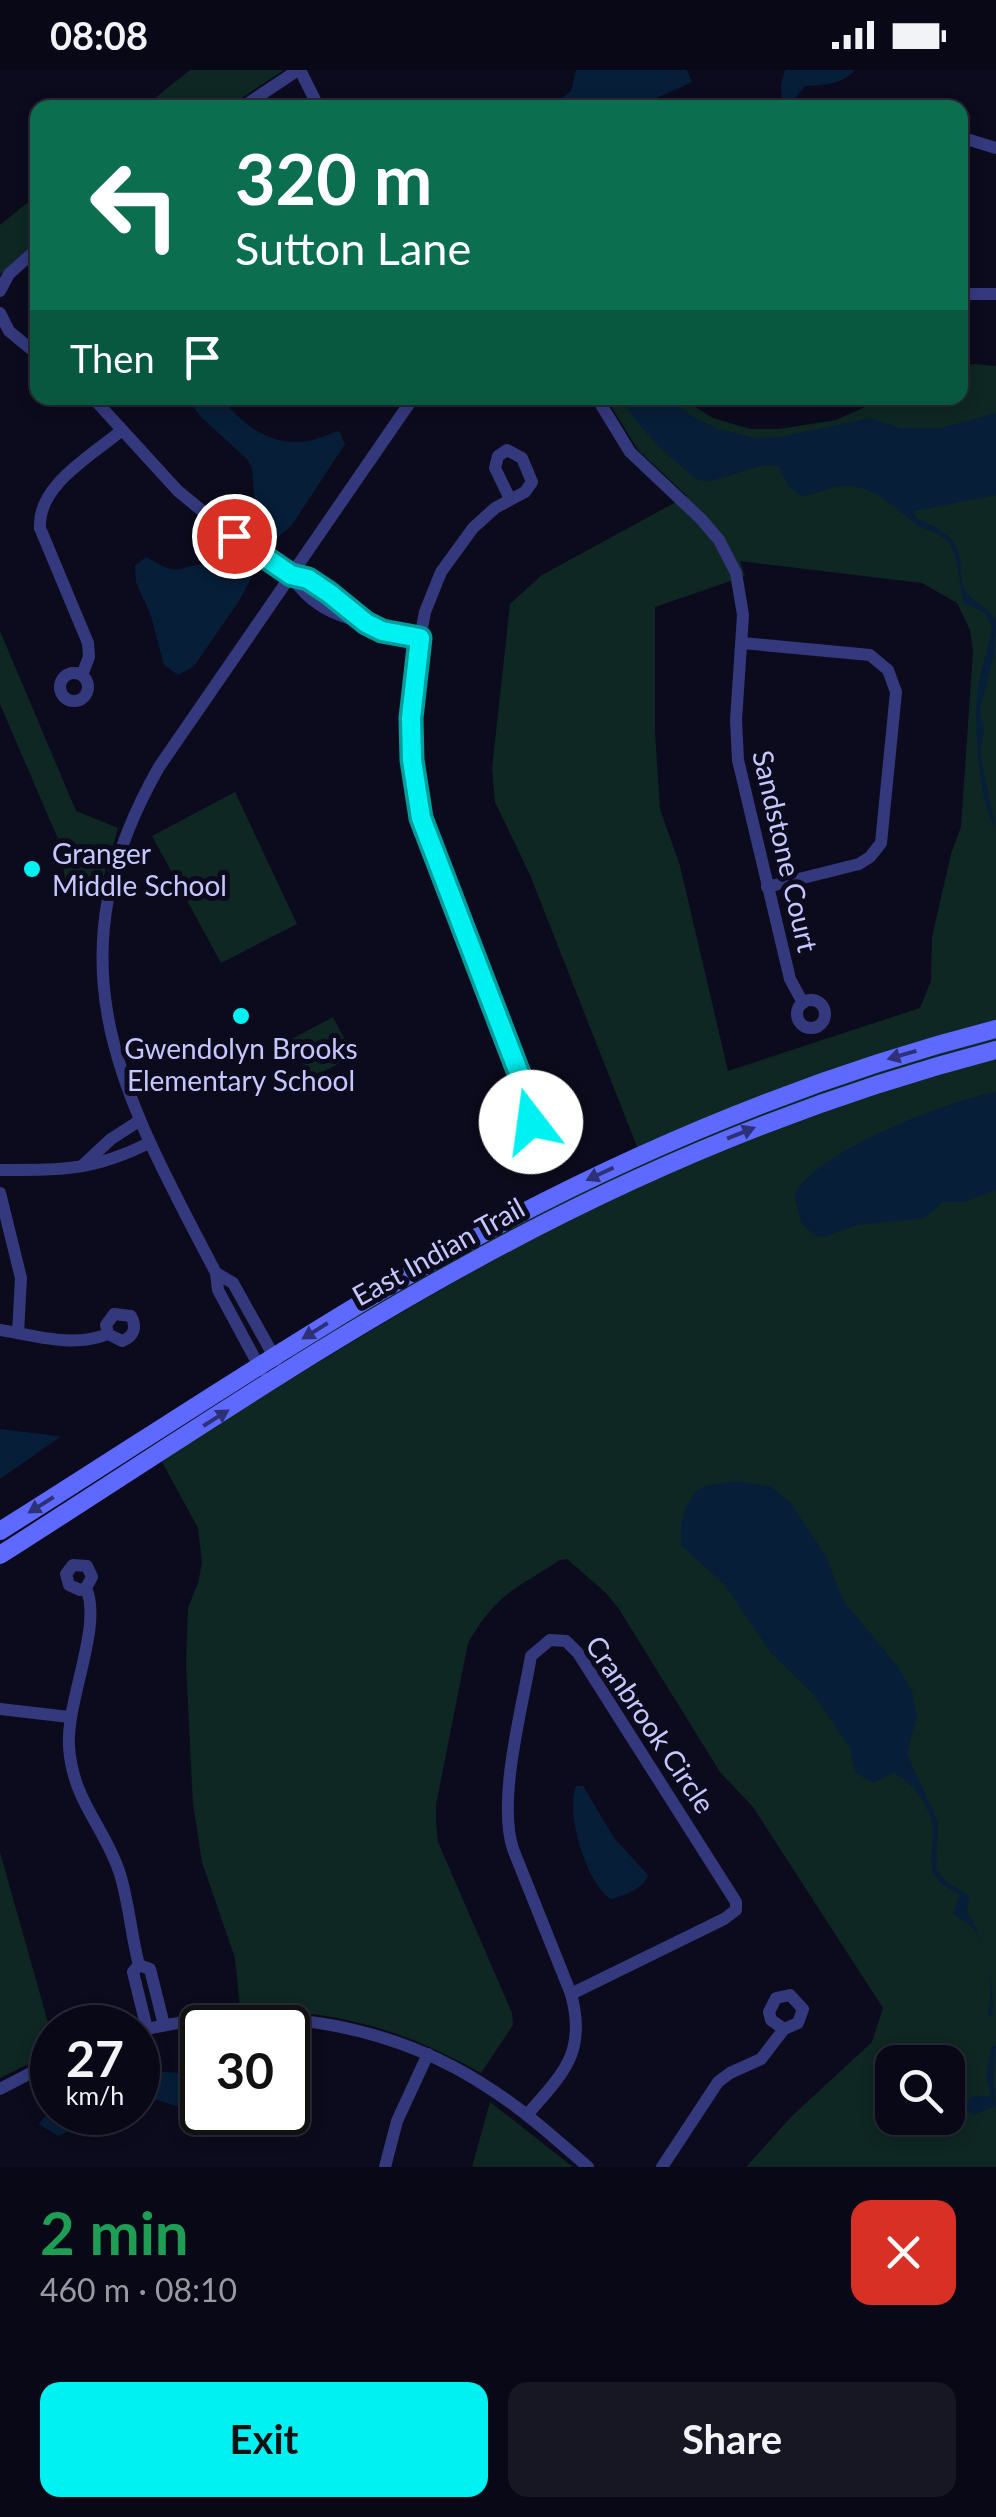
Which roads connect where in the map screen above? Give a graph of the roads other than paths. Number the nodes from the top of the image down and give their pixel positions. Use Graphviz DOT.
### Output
graph roads {
  1 [pos="299,70"];
  2 [pos="253,100"];
  3 [pos="315,100"];
  4 [pos="968,139"];
  5 [pos="996,148"];
  6 [pos="30,255"];
  7 [pos="996,279"];
  8 [pos="0,291"];
  9 [pos="968,294"];
  10 [pos="994,294"];
  11 [pos="0,313"];
  12 [pos="30,349"];
  13 [pos="99,405"];
  14 [pos="408,405"];
  15 [pos="601,405"];
  16 [pos="122,430"];
  17 [pos="510,499"];
  18 [pos="291,575"];
  19 [pos="420,638"];
  20 [pos="742,643"];
  21 [pos="82,674"];
  22 [pos="768,887"];
  23 [pos="803,1003"];
  24 [pos="996,1029"];
  25 [pos="996,1050"];
  26 [pos="138,1122"];
  27 [pos="530,1130"];
  28 [pos="149,1143"];
  29 [pos="80,1168"];
  30 [pos="0,1170"];
  31 [pos="0,1194"];
  32 [pos="0,1330"];
  33 [pos="18,1334"];
  34 [pos="108,1334"];
  35 [pos="266,1362"];
  36 [pos="277,1379"];
  37 [pos="0,1531"];
  38 [pos="0,1555"];
  39 [pos="86,1588"];
  40 [pos="0,1709"];
  41 [pos="69,1717"];
  42 [pos="139,1965"];
  43 [pos="570,1994"];
  44 [pos="138,2005"];
  45 [pos="164,2024"];
  46 [pos="160,2025"];
  47 [pos="784,2029"];
  48 [pos="428,2054"];
  49 [pos="30,2073"];
  50 [pos="0,2089"];
  51 [pos="527,2115"];
  52 [pos="384,2167"];
  53 [pos="588,2167"];
  54 [pos="662,2167"];
  1 -- 2 [label="street"];
  1 -- 3 [label="street"];
  4 -- 5 [label="street"];
  6 -- 8 [label="street"];
  7 -- 10 [label="street"];
  9 -- 10 [label="street"];
  11 -- 12 [label="street"];
  13 -- 16 [label="street"];
  14 -- 18 [label="street"];
  15 -- 20 [label="street, Sandstone Court"];
  16 -- 18 [label="street"];
  16 -- 21 [label="street"];
  17 -- 19 [label="street"];
  18 -- 19 [label="street"];
  18 -- 26 [label="street"];
  19 -- 27 [label="street"];
  20 -- 22 [label="street, Sandstone Court"];
  20 -- 22 [label="street"];
  22 -- 23 [label="street, Sandstone Court"];
  24 -- 35 [label="main road, East Indian Trail, one-way"];
  36 -- 25 [label="main road, East Indian Trail, one-way"];
  26 -- 28 [label="street"];
  26 -- 29 [label="street"];
  28 -- 29 [label="street"];
  28 -- 35 [label="street"];
  29 -- 30 [label="street"];
  31 -- 33 [label="street"];
  32 -- 33 [label="street"];
  33 -- 34 [label="street"];
  35 -- 36 [label="street"];
  35 -- 37 [label="main road, East Indian Trail, one-way"];
  38 -- 36 [label="main road, East Indian Trail, one-way"];
  39 -- 41 [label="street"];
  40 -- 41 [label="street"];
  41 -- 42 [label="street"];
  42 -- 44 [label="street"];
  42 -- 45 [label="street"];
  43 -- 43 [label="street, Cranbrook Circle"];
  43 -- 51 [label="street, Cranbrook Circle"];
  45 -- 46 [label="street"];
  45 -- 48 [label="street"];
  47 -- 54 [label="street"];
  48 -- 51 [label="street"];
  48 -- 52 [label="street"];
  49 -- 50 [label="street"];
  51 -- 53 [label="street"];
}
